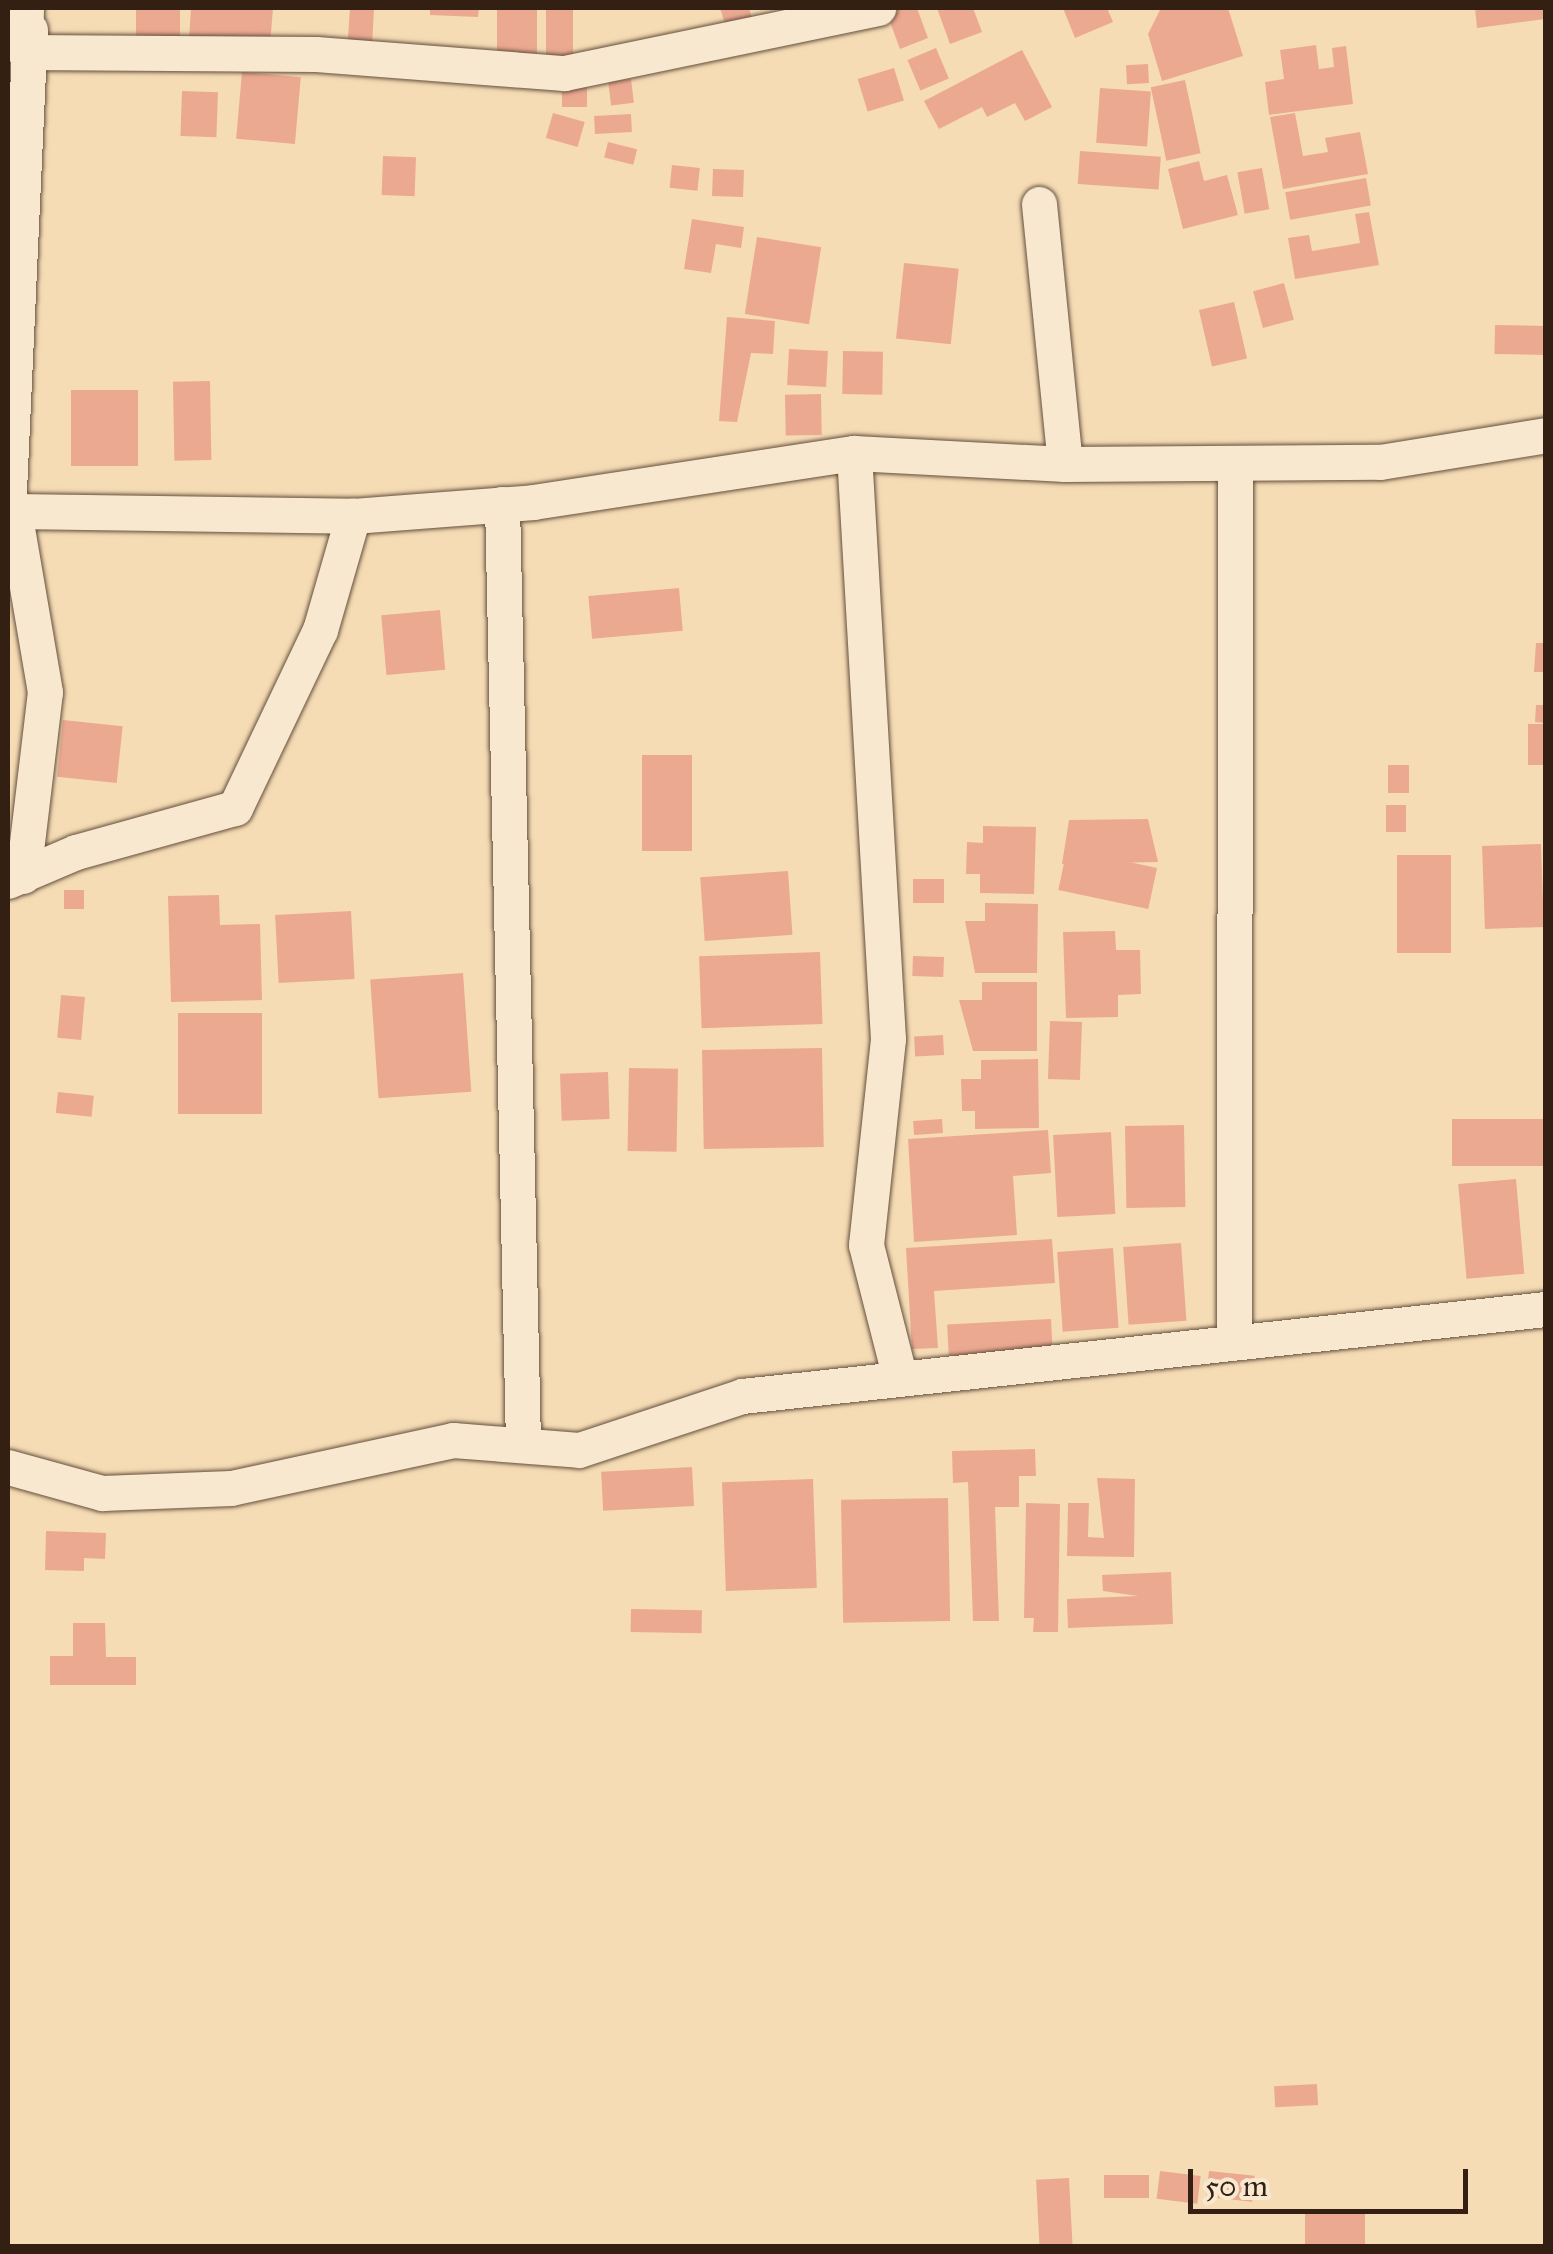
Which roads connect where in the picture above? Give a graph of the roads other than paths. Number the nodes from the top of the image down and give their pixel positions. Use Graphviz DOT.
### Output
graph roads {
  1 [pos="26,8"];
  2 [pos="35,8"];
  3 [pos="878,8"];
  4 [pos="770,20"];
  5 [pos="25,52"];
  6 [pos="1038,204"];
  7 [pos="1546,435"];
  8 [pos="854,453"];
  9 [pos="1236,463"];
  10 [pos="1065,464"];
  11 [pos="502,504"];
  12 [pos="11,512"];
  13 [pos="353,516"];
  14 [pos="15,879"];
  15 [pos="1546,1308"];
  16 [pos="1234,1342"];
  17 [pos="900,1378"];
  18 [pos="523,1445"];
  19 [pos="8,1467"];
  1 -- 5 [label="street"];
  2 -- 5 [label="street"];
  3 -- 4 [label="street"];
  4 -- 5 [label="street"];
  5 -- 12 [label="street"];
  6 -- 10 [label="street"];
  7 -- 9 [label="street"];
  8 -- 10 [label="street"];
  8 -- 11 [label="street"];
  8 -- 17 [label="street"];
  9 -- 10 [label="street"];
  9 -- 16 [label="street"];
  11 -- 13 [label="street"];
  11 -- 18 [label="street"];
  12 -- 13 [label="street"];
  12 -- 14 [label="street"];
  13 -- 14 [label="street"];
  15 -- 16 [label="street"];
  16 -- 17 [label="street"];
  17 -- 18 [label="street"];
  18 -- 19 [label="street"];
}
